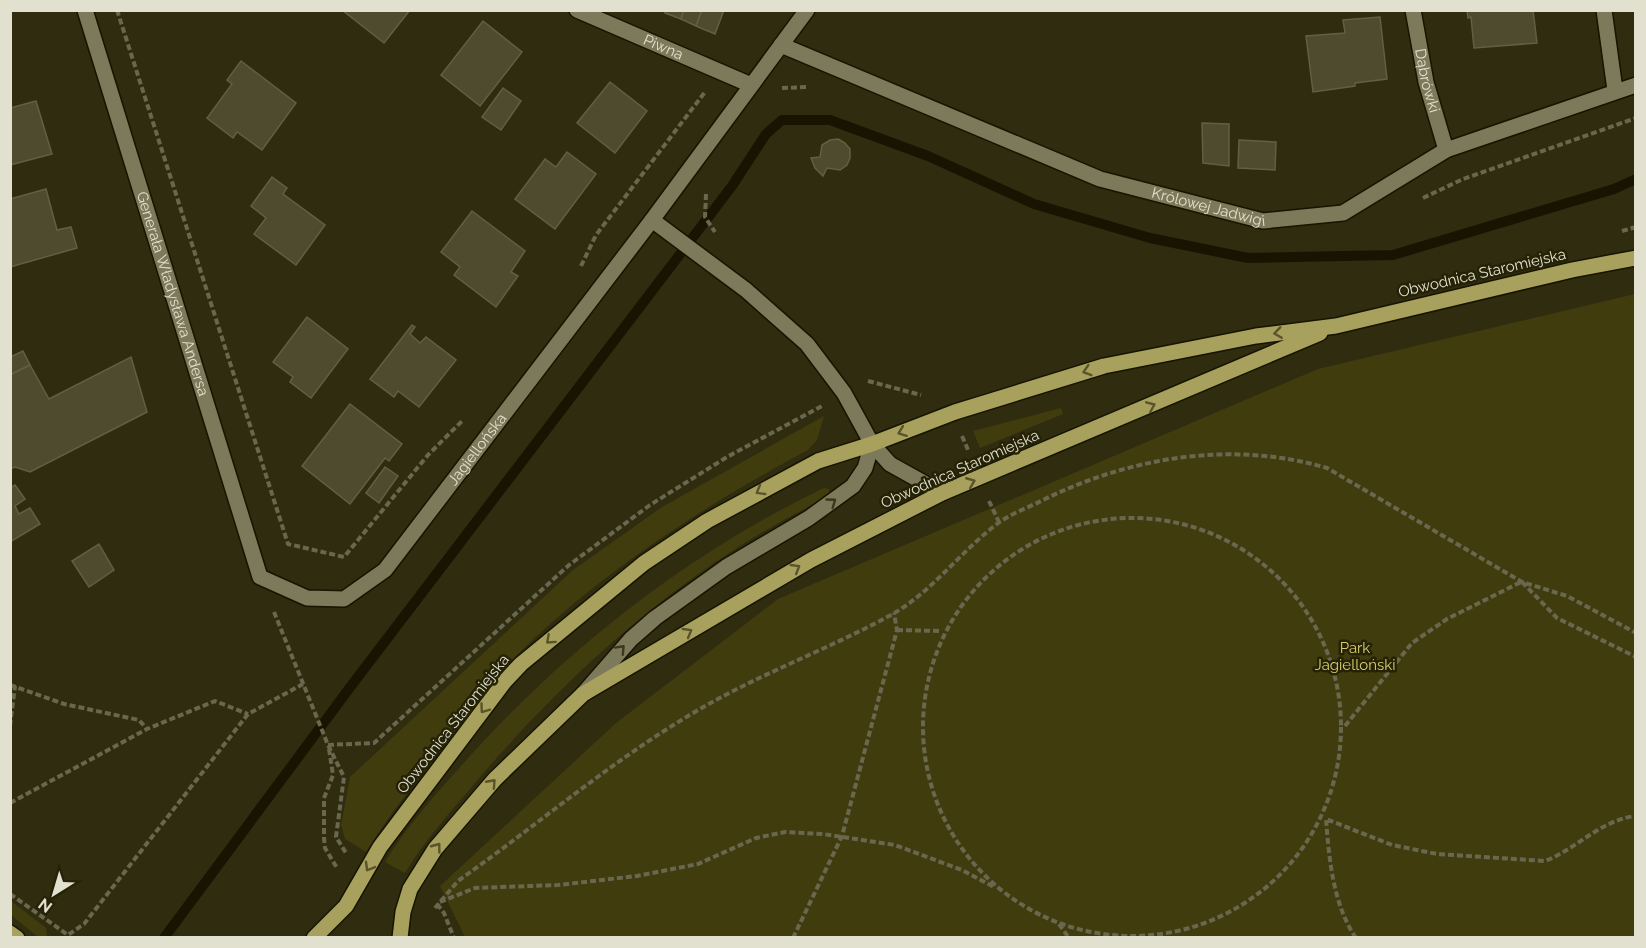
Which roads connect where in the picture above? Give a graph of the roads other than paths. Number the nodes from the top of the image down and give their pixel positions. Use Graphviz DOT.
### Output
graph roads {
  1 [pos="85,10"];
  2 [pos="577,10"];
  3 [pos="807,10"];
  4 [pos="1413,10"];
  5 [pos="1604,10"];
  6 [pos="781,45"];
  7 [pos="751,85"];
  8 [pos="1635,85"];
  9 [pos="1615,90"];
  10 [pos="1446,150"];
  11 [pos="652,220"];
  12 [pos="1635,258"];
  13 [pos="1336,326"];
  14 [pos="872,444"];
  15 [pos="942,493"];
  16 [pos="260,577"];
  17 [pos="583,694"];
  18 [pos="10,933"];
  19 [pos="17,938"];
  20 [pos="314,938"];
  21 [pos="400,938"];
  1 -- 16 [label="street, Generała Władysława Andersa"];
  2 -- 7 [label="street, Piwna"];
  3 -- 6 [label="street, Jagiellońska"];
  4 -- 10 [label="street, Dąbrówki"];
  5 -- 9 [label="street"];
  6 -- 7 [label="street, Jagiellońska"];
  6 -- 10 [label="street, Królowej Jadwigi"];
  7 -- 11 [label="street, Jagiellońska"];
  8 -- 9 [label="street, Królowej Jadwigi"];
  9 -- 10 [label="street, Królowej Jadwigi"];
  11 -- 14 [label="street"];
  11 -- 16 [label="street, Jagiellońska"];
  12 -- 13 [label="main road, Obwodnica Staromiejska"];
  13 -- 14 [label="main road, Obwodnica Staromiejska, one-way"];
  15 -- 13 [label="main road, Obwodnica Staromiejska, one-way"];
  14 -- 15 [label="street"];
  17 -- 14 [label="street, Obwodnica Staromiejska, one-way"];
  14 -- 20 [label="main road, Obwodnica Staromiejska, one-way"];
  17 -- 15 [label="main road, Obwodnica Staromiejska, one-way"];
  21 -- 17 [label="main road, Obwodnica Staromiejska, one-way"];
  18 -- 19 [label="main road"];
}
